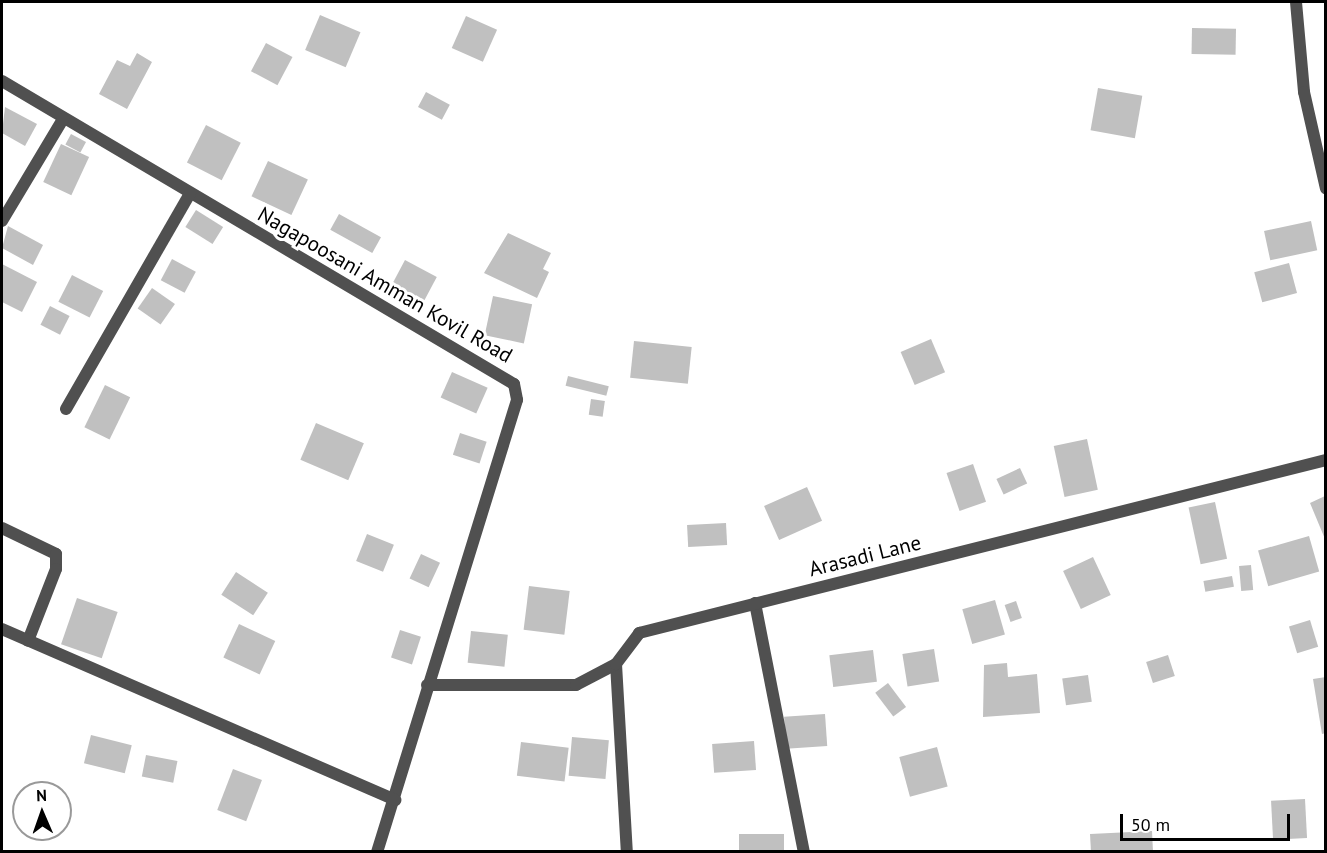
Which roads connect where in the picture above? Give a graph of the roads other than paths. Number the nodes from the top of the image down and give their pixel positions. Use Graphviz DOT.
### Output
graph roads {
  1 [pos="1296,2"];
  2 [pos="2,81"];
  3 [pos="63,119"];
  4 [pos="1326,189"];
  5 [pos="190,193"];
  6 [pos="2,221"];
  7 [pos="66,409"];
  8 [pos="1326,460"];
  9 [pos="2,528"];
  10 [pos="755,603"];
  11 [pos="2,629"];
  12 [pos="28,641"];
  13 [pos="616,664"];
  14 [pos="427,685"];
  15 [pos="395,800"];
  16 [pos="376,852"];
  17 [pos="627,852"];
  18 [pos="804,852"];
  1 -- 4 [label="street"];
  2 -- 3 [label="street, Nagapoosani Amman Kovil Road"];
  3 -- 5 [label="street, Nagapoosani Amman Kovil Road"];
  3 -- 6 [label="street"];
  5 -- 7 [label="street"];
  5 -- 14 [label="street, Nagapoosani Amman Kovil Road"];
  8 -- 10 [label="street, Arasadi Lane"];
  9 -- 12 [label="street"];
  10 -- 13 [label="street, Arasadi Lane"];
  10 -- 18 [label="street"];
  11 -- 12 [label="street"];
  12 -- 15 [label="street"];
  13 -- 14 [label="street, Arasadi Lane"];
  13 -- 17 [label="street"];
  14 -- 15 [label="street, Nagapoosani Amman Kovil Road"];
  15 -- 16 [label="street, Nagapoosani Amman Kovil Road"];
}
